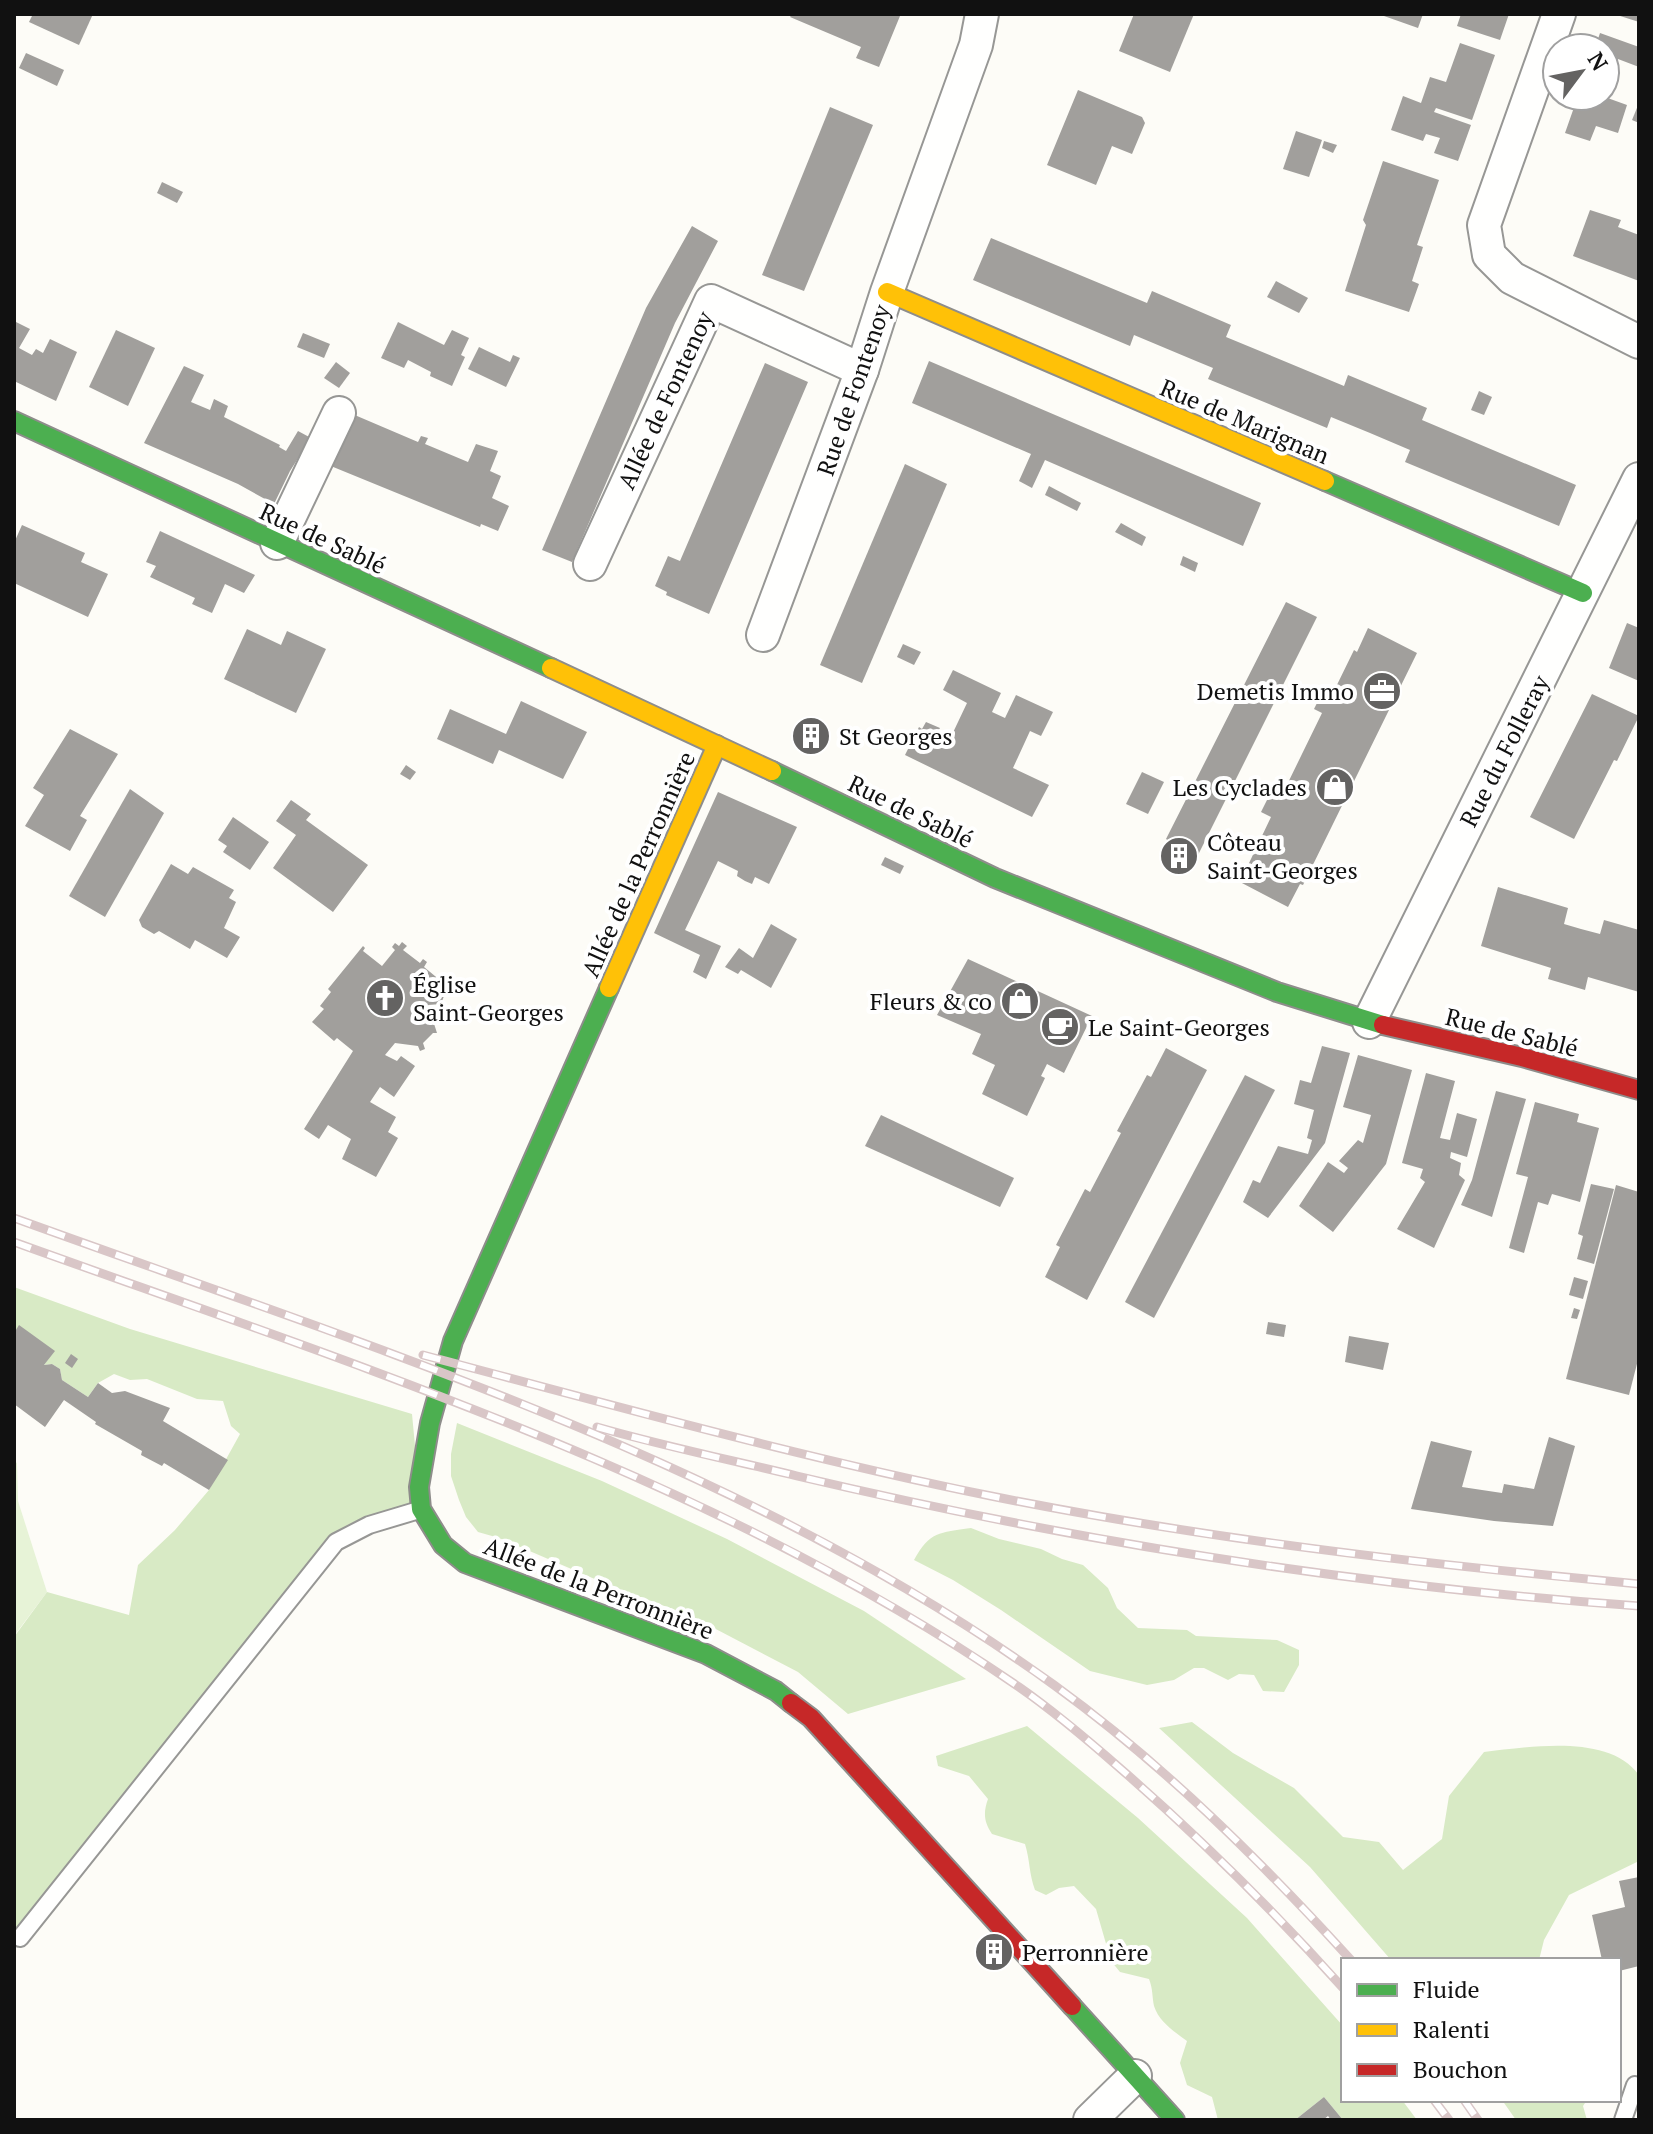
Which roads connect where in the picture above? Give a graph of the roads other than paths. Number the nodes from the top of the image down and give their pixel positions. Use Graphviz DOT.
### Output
graph roads {
  1 [pos="982,14"];
  2 [pos="1559,14"];
  3 [pos="887,292"];
  4 [pos="1639,342"];
  5 [pos="862,370"];
  6 [pos="339,413"];
  7 [pos="14,421"];
  8 [pos="1639,479"];
  9 [pos="277,543"];
  10 [pos="590,564"];
  11 [pos="1583,593"];
  12 [pos="763,635"];
  13 [pos="717,745"];
  14 [pos="1369,1022"];
  15 [pos="1639,1090"];
  16 [pos="421,1509"];
  17 [pos="20,1938"];
  18 [pos="1135,2076"];
  19 [pos="1635,2085"];
  20 [pos="1090,2120"];
  21 [pos="1175,2120"];
  22 [pos="1623,2120"];
  1 -- 3 [label="street, Rue de Fontenoy"];
  2 -- 4 [label="street"];
  3 -- 5 [label="street, Rue de Fontenoy"];
  3 -- 11 [label="street, Rue de Marignan"];
  5 -- 10 [label="street, Allée de Fontenoy"];
  5 -- 12 [label="street, Rue de Fontenoy"];
  6 -- 9 [label="street"];
  7 -- 9 [label="street, Rue de Sablé"];
  8 -- 11 [label="street, Rue du Folleray"];
  9 -- 13 [label="street, Rue de Sablé"];
  11 -- 14 [label="street, Rue du Folleray"];
  13 -- 14 [label="street, Rue de Sablé"];
  13 -- 16 [label="street, Allée de la Perronnière"];
  14 -- 15 [label="street, Rue de Sablé"];
  16 -- 17 [label="lane"];
  16 -- 18 [label="street, Allée de la Perronnière"];
  18 -- 20 [label="street"];
  18 -- 21 [label="street, Allée de la Perronnière"];
  19 -- 22 [label="lane"];
}
